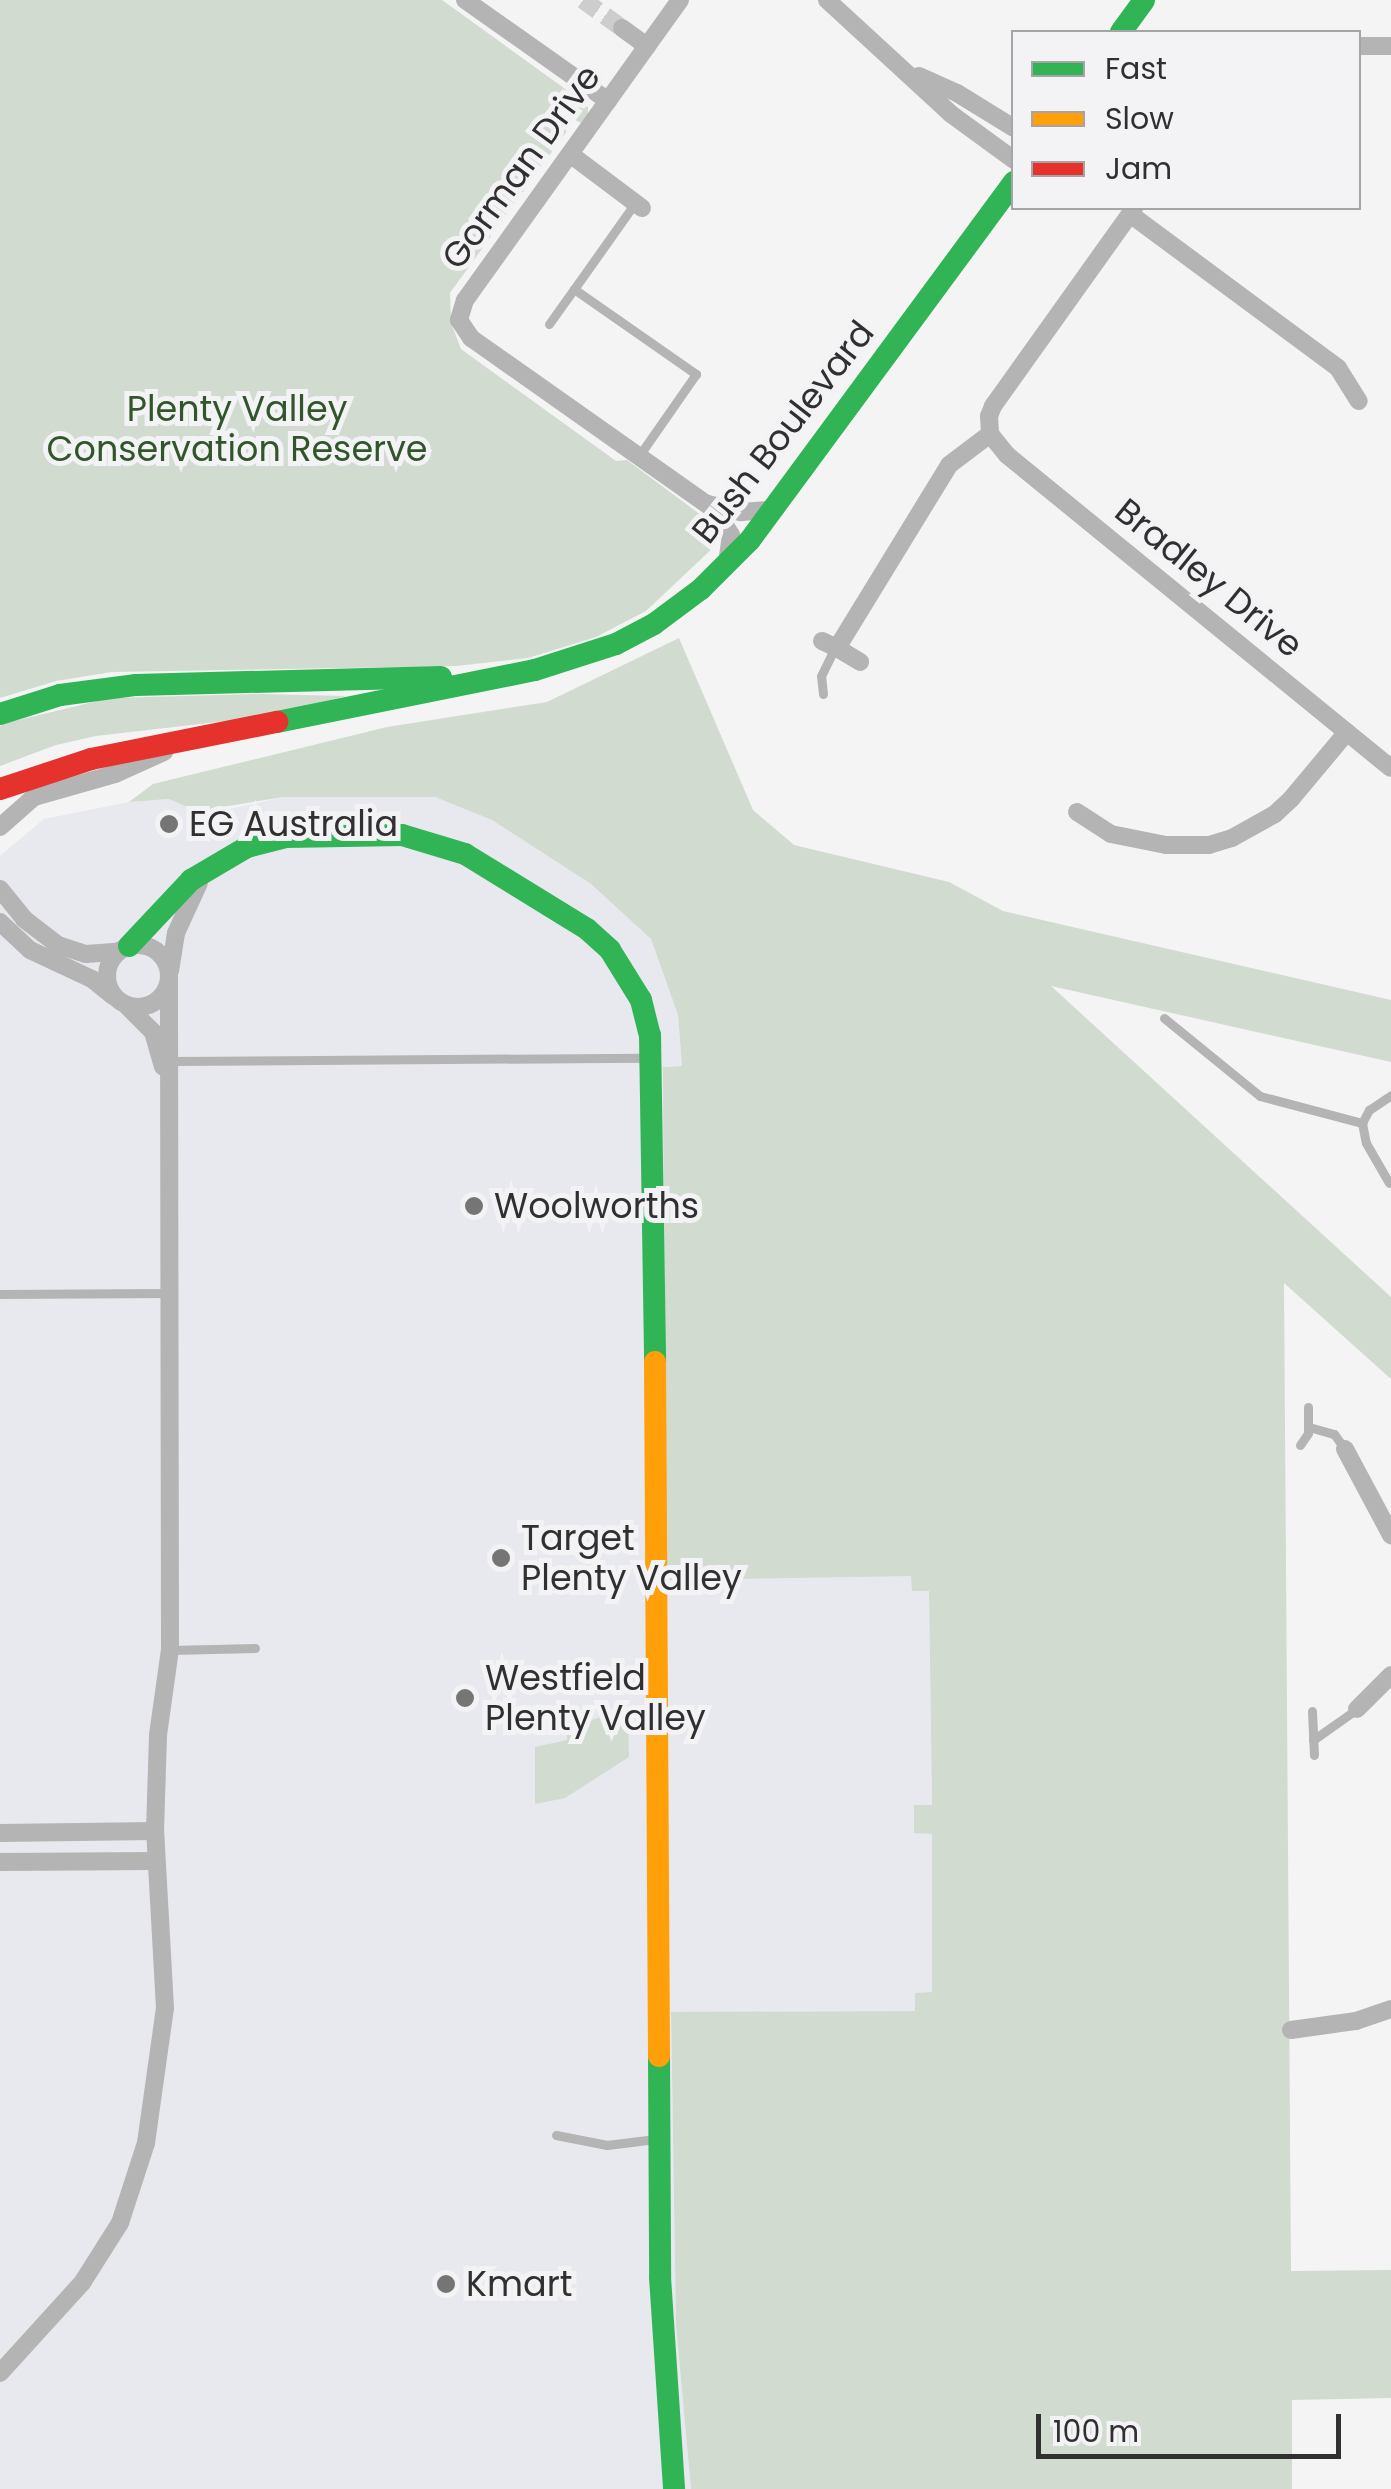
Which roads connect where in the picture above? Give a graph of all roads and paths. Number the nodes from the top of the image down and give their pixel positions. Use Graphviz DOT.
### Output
graph roads {
  1 [pos="465,0"];
  2 [pos="680,0"];
  3 [pos="828,0"];
  4 [pos="1144,0"];
  5 [pos="622,28"];
  6 [pos="1122,30"];
  7 [pos="647,46"];
  8 [pos="1361,46"];
  9 [pos="1391,46"];
  10 [pos="910,72"];
  11 [pos="608,101"];
  12 [pos="1011,126"];
  13 [pos="570,154"];
  14 [pos="1011,158"];
  15 [pos="1011,186"];
  16 [pos="638,205"];
  17 [pos="1132,211"];
  18 [pos="574,290"];
  19 [pos="548,324"];
  20 [pos="1360,401"];
  21 [pos="990,434"];
  22 [pos="638,457"];
  23 [pos="704,502"];
  24 [pos="773,510"];
  25 [pos="725,567"];
  26 [pos="832,645"];
  27 [pos="860,662"];
  28 [pos="498,676"];
  29 [pos="823,694"];
  30 [pos="0,714"];
  31 [pos="1347,732"];
  32 [pos="188,742"];
  33 [pos="1391,768"];
  34 [pos="0,789"];
  35 [pos="1077,812"];
  36 [pos="0,827"];
  37 [pos="224,859"];
  38 [pos="0,889"];
  39 [pos="0,922"];
  40 [pos="123,949"];
  41 [pos="169,979"];
  42 [pos="122,1003"];
  43 [pos="1164,1018"];
  44 [pos="652,1058"];
  45 [pos="169,1061"];
  46 [pos="166,1092"];
  47 [pos="1391,1095"];
  48 [pos="1362,1123"];
  49 [pos="1389,1183"];
  50 [pos="168,1293"];
  51 [pos="0,1294"];
  52 [pos="1308,1407"];
  53 [pos="1309,1426"];
  54 [pos="1300,1444"];
  55 [pos="1345,1448"];
  56 [pos="1391,1535"];
  57 [pos="256,1648"];
  58 [pos="170,1650"];
  59 [pos="1391,1675"];
  60 [pos="1357,1709"];
  61 [pos="1312,1711"];
  62 [pos="1313,1740"];
  63 [pos="1314,1755"];
  64 [pos="155,1831"];
  65 [pos="0,1832"];
  66 [pos="0,1862"];
  67 [pos="156,1862"];
  68 [pos="1390,2015"];
  69 [pos="1291,2030"];
  70 [pos="556,2135"];
  71 [pos="659,2139"];
  72 [pos="0,2373"];
  73 [pos="674,2489"];
  1 -- 11 [label="street"];
  2 -- 7 [label="street, Gorman Drive"];
  3 -- 10 [label="street"];
  4 -- 6 [label="street"];
  5 -- 7 [label="street"];
  7 -- 11 [label="street, Gorman Drive"];
  8 -- 9 [label="street"];
  10 -- 12 [label="street"];
  10 -- 14 [label="street"];
  11 -- 13 [label="street, Gorman Drive"];
  13 -- 16 [label="street"];
  13 -- 22 [label="street, Gorman Drive"];
  15 -- 24 [label="street, Bush Boulevard"];
  16 -- 18 [label="lane"];
  17 -- 20 [label="street"];
  17 -- 21 [label="street"];
  18 -- 19 [label="lane"];
  18 -- 22 [label="lane"];
  21 -- 26 [label="street"];
  21 -- 31 [label="street, Bradley Drive"];
  22 -- 23 [label="street, Gorman Drive"];
  23 -- 24 [label="street"];
  23 -- 25 [label="street"];
  24 -- 25 [label="street, Bush Boulevard"];
  25 -- 28 [label="street, Bush Boulevard"];
  26 -- 27 [label="street"];
  26 -- 29 [label="lane"];
  28 -- 30 [label="street, Bush Boulevard"];
  28 -- 32 [label="street, Bush Boulevard"];
  31 -- 33 [label="street, Bradley Drive"];
  31 -- 35 [label="street"];
  32 -- 34 [label="street, Bush Boulevard"];
  32 -- 36 [label="street"];
  37 -- 40 [label="street"];
  37 -- 41 [label="street"];
  37 -- 44 [label="street"];
  38 -- 40 [label="street"];
  39 -- 42 [label="street"];
  40 -- 41 [label="street"];
  40 -- 42 [label="street"];
  41 -- 42 [label="street"];
  41 -- 45 [label="street"];
  42 -- 46 [label="street"];
  43 -- 48 [label="lane"];
  44 -- 45 [label="lane"];
  44 -- 71 [label="street"];
  45 -- 46 [label="street"];
  46 -- 50 [label="street"];
  47 -- 48 [label="lane"];
  48 -- 49 [label="lane"];
  50 -- 51 [label="lane"];
  50 -- 58 [label="street"];
  52 -- 53 [label="lane"];
  53 -- 54 [label="lane"];
  53 -- 55 [label="lane"];
  55 -- 56 [label="street"];
  57 -- 58 [label="lane"];
  58 -- 64 [label="street"];
  59 -- 60 [label="street"];
  60 -- 62 [label="lane"];
  61 -- 62 [label="lane"];
  62 -- 63 [label="lane"];
  64 -- 65 [label="street"];
  64 -- 67 [label="street"];
  66 -- 67 [label="street"];
  67 -- 72 [label="street"];
  68 -- 69 [label="street"];
  70 -- 71 [label="lane"];
  71 -- 73 [label="street"];
}
